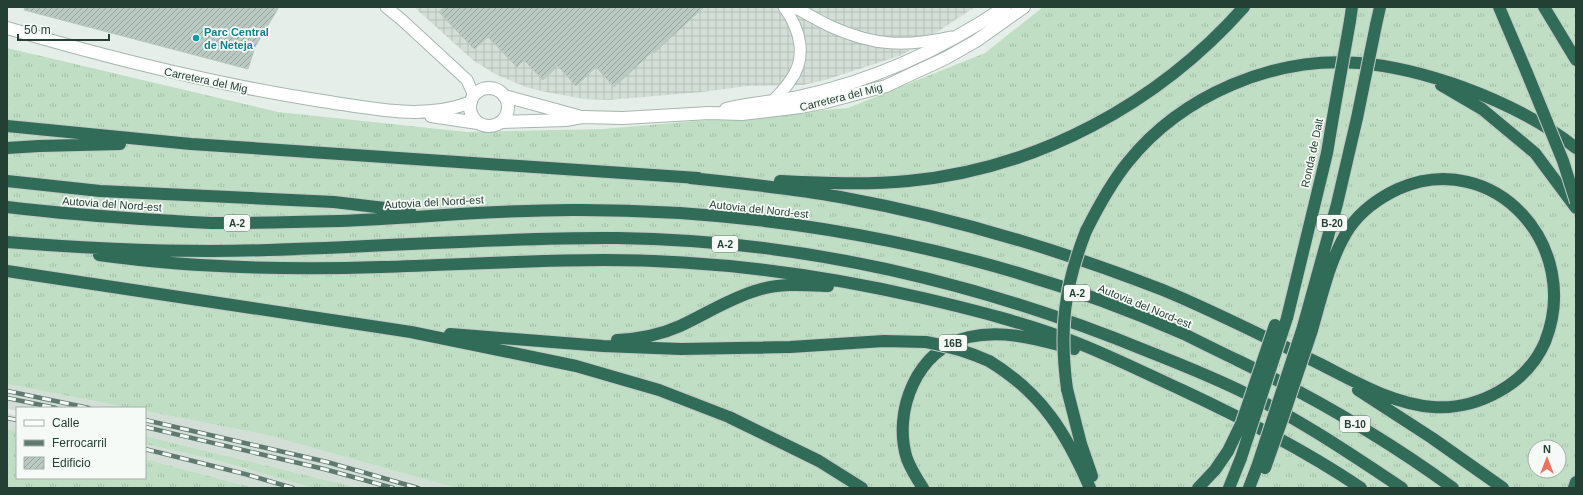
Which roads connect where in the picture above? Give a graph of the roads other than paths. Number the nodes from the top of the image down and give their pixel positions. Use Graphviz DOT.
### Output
graph roads {
  1 [pos="386,7"];
  2 [pos="784,7"];
  3 [pos="794,7"];
  4 [pos="1005,7"];
  5 [pos="1024,7"];
  6 [pos="1244,7"];
  7 [pos="1352,7"];
  8 [pos="1380,7"];
  9 [pos="1499,7"];
  10 [pos="1544,7"];
  11 [pos="7,28"];
  12 [pos="962,35"];
  13 [pos="1576,60"];
  14 [pos="1401,70"];
  15 [pos="504,96"];
  16 [pos="472,99"];
  17 [pos="772,102"];
  18 [pos="408,112"];
  19 [pos="709,113"];
  20 [pos="582,117"];
  21 [pos="502,122"];
  22 [pos="478,123"];
  23 [pos="7,126"];
  24 [pos="191,144"];
  25 [pos="7,148"];
  26 [pos="1576,148"];
  27 [pos="690,178"];
  28 [pos="7,181"];
  29 [pos="1576,202"];
  30 [pos="7,208"];
  31 [pos="1576,208"];
  32 [pos="443,214"];
  33 [pos="7,242"];
  34 [pos="7,271"];
  35 [pos="7,280"];
  36 [pos="143,292"];
  37 [pos="895,292"];
  38 [pos="1291,303"];
  39 [pos="1307,328"];
  40 [pos="410,332"];
  41 [pos="1264,337"];
  42 [pos="556,341"];
  43 [pos="1117,360"];
  44 [pos="1254,368"];
  45 [pos="1248,394"];
  46 [pos="1576,482"];
  47 [pos="1250,485"];
  48 [pos="862,488"];
  49 [pos="923,488"];
  50 [pos="1090,488"];
  51 [pos="1096,488"];
  52 [pos="1198,488"];
  53 [pos="1229,488"];
  54 [pos="1361,488"];
  55 [pos="1402,488"];
  56 [pos="1453,488"];
  57 [pos="1503,488"];
  58 [pos="1574,488"];
  1 -- 16 [label="street"];
  2 -- 17 [label="street"];
  3 -- 12 [label="street"];
  4 -- 12 [label="street, Carretera del Mig"];
  5 -- 19 [label="street, Carretera del Mig"];
  6 -- 27 [label="highway"];
  7 -- 38 [label="highway, Ronda de Dalt / B-20, bridge"];
  8 -- 39 [label="highway, B-20, bridge"];
  9 -- 29 [label="highway, bridge"];
  10 -- 13 [label="highway"];
  11 -- 18 [label="street, Carretera del Mig"];
  12 -- 17 [label="street, Carretera del Mig"];
  14 -- 26 [label="highway"];
  14 -- 31 [label="highway"];
  14 -- 51 [label="highway, bridge"];
  15 -- 16 [label="street"];
  15 -- 20 [label="street, Carretera del Mig"];
  15 -- 21 [label="street"];
  16 -- 18 [label="street, Carretera del Mig"];
  16 -- 22 [label="street"];
  17 -- 19 [label="street, Carretera del Mig"];
  18 -- 22 [label="street, Carretera del Mig"];
  19 -- 20 [label="street, Carretera del Mig"];
  20 -- 21 [label="street, Carretera del Mig"];
  21 -- 22 [label="street"];
  23 -- 24 [label="highway"];
  24 -- 25 [label="highway"];
  24 -- 27 [label="highway"];
  27 -- 41 [label="highway"];
  28 -- 32 [label="highway"];
  30 -- 32 [label="highway, Autovia del Nord-est / A-2"];
  32 -- 44 [label="highway, Autovia del Nord-est / A-2"];
  33 -- 37 [label="highway"];
  33 -- 45 [label="highway, A-2"];
  34 -- 36 [label="highway"];
  35 -- 36 [label="highway"];
  36 -- 40 [label="highway"];
  37 -- 42 [label="highway"];
  37 -- 43 [label="highway"];
  38 -- 52 [label="highway, bridge"];
  38 -- 53 [label="highway, B-20, bridge"];
  39 -- 41 [label="highway"];
  39 -- 47 [label="highway, B-20, bridge"];
  40 -- 42 [label="highway"];
  40 -- 48 [label="highway"];
  41 -- 57 [label="highway"];
  42 -- 50 [label="highway, bridge"];
  43 -- 49 [label="highway, 16B"];
  43 -- 54 [label="highway"];
  44 -- 56 [label="highway, Autovia del Nord-est / B-10"];
  45 -- 55 [label="highway, B-10"];
  46 -- 58 [label="highway"];
}
